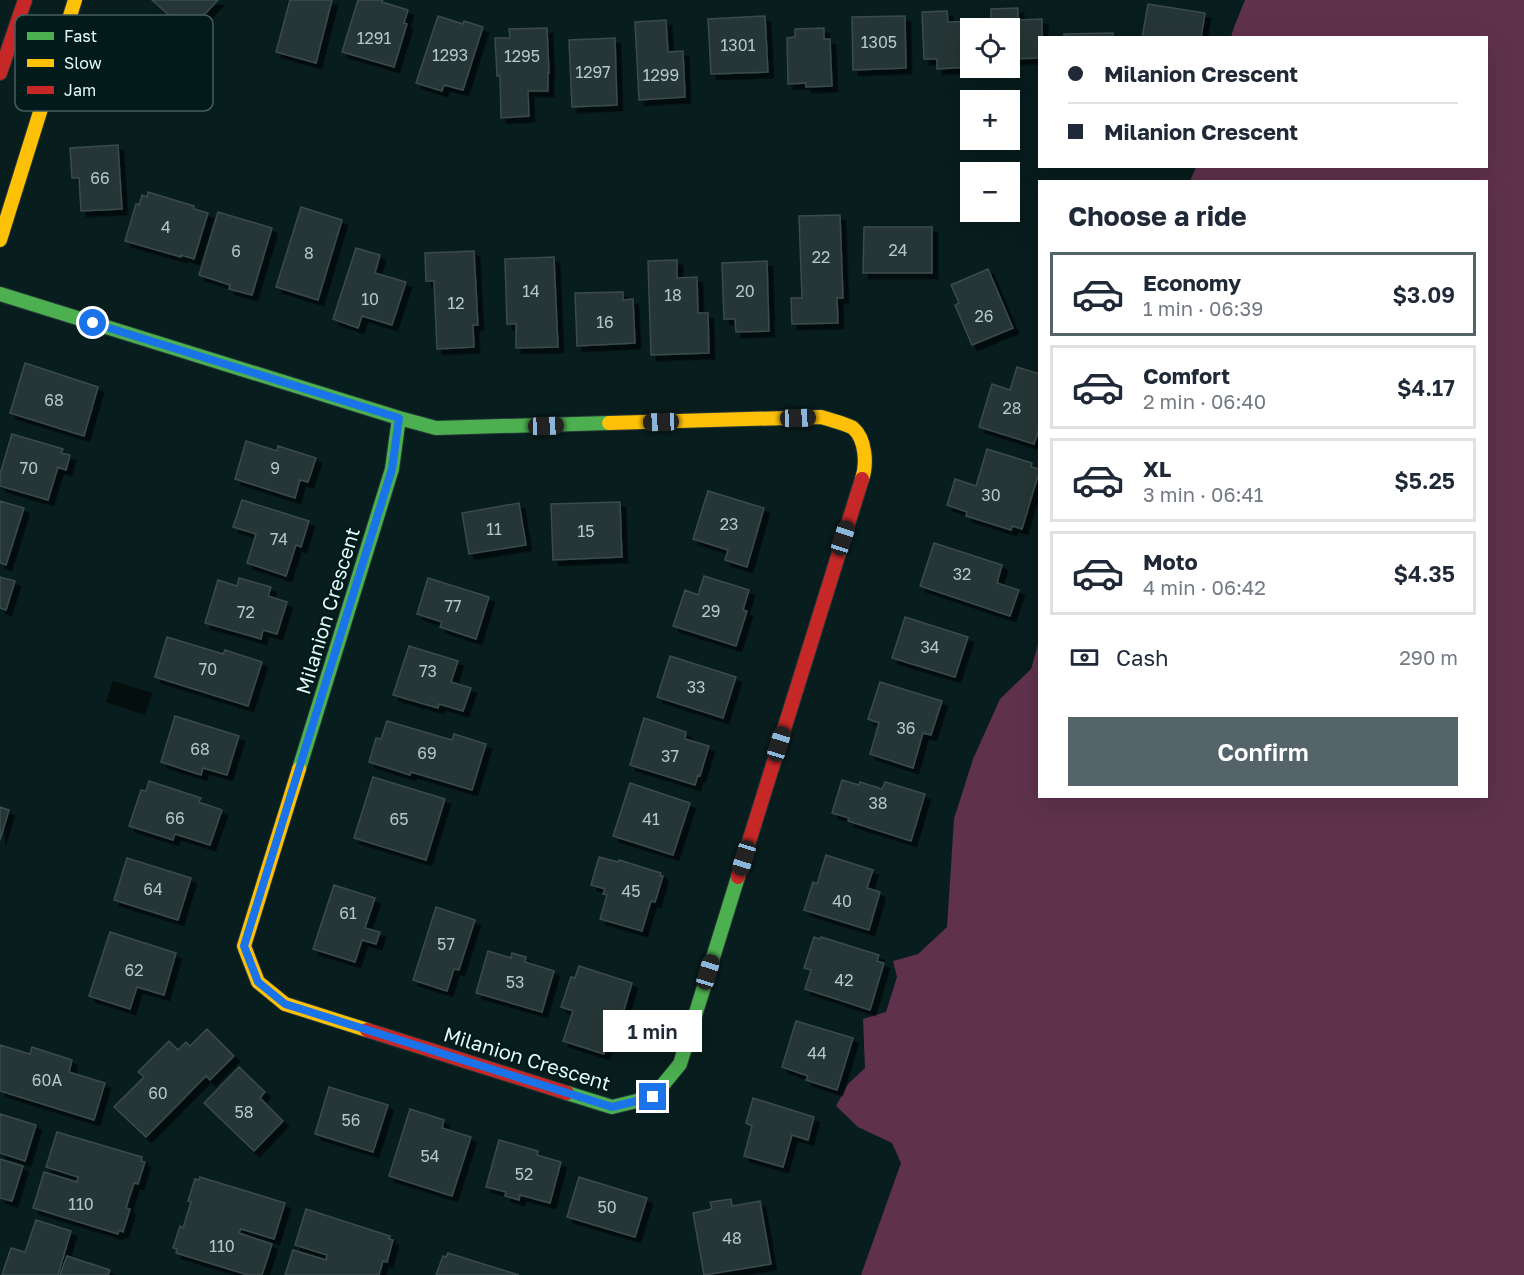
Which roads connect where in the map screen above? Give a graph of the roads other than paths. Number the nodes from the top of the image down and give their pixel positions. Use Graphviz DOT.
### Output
graph roads {
  1 [pos="25,0"];
  2 [pos="75,0"];
  3 [pos="20,15"];
  4 [pos="70,15"];
  5 [pos="15,29"];
  6 [pos="0,73"];
  7 [pos="40,111"];
  8 [pos="0,240"];
  9 [pos="0,294"];
  10 [pos="399,418"];
  1 -- 3 [label="street"];
  2 -- 4 [label="street"];
  5 -- 6 [label="street"];
  7 -- 8 [label="street"];
  9 -- 10 [label="street, Milanion Crescent"];
  10 -- 10 [label="street, Milanion Crescent"];
}
